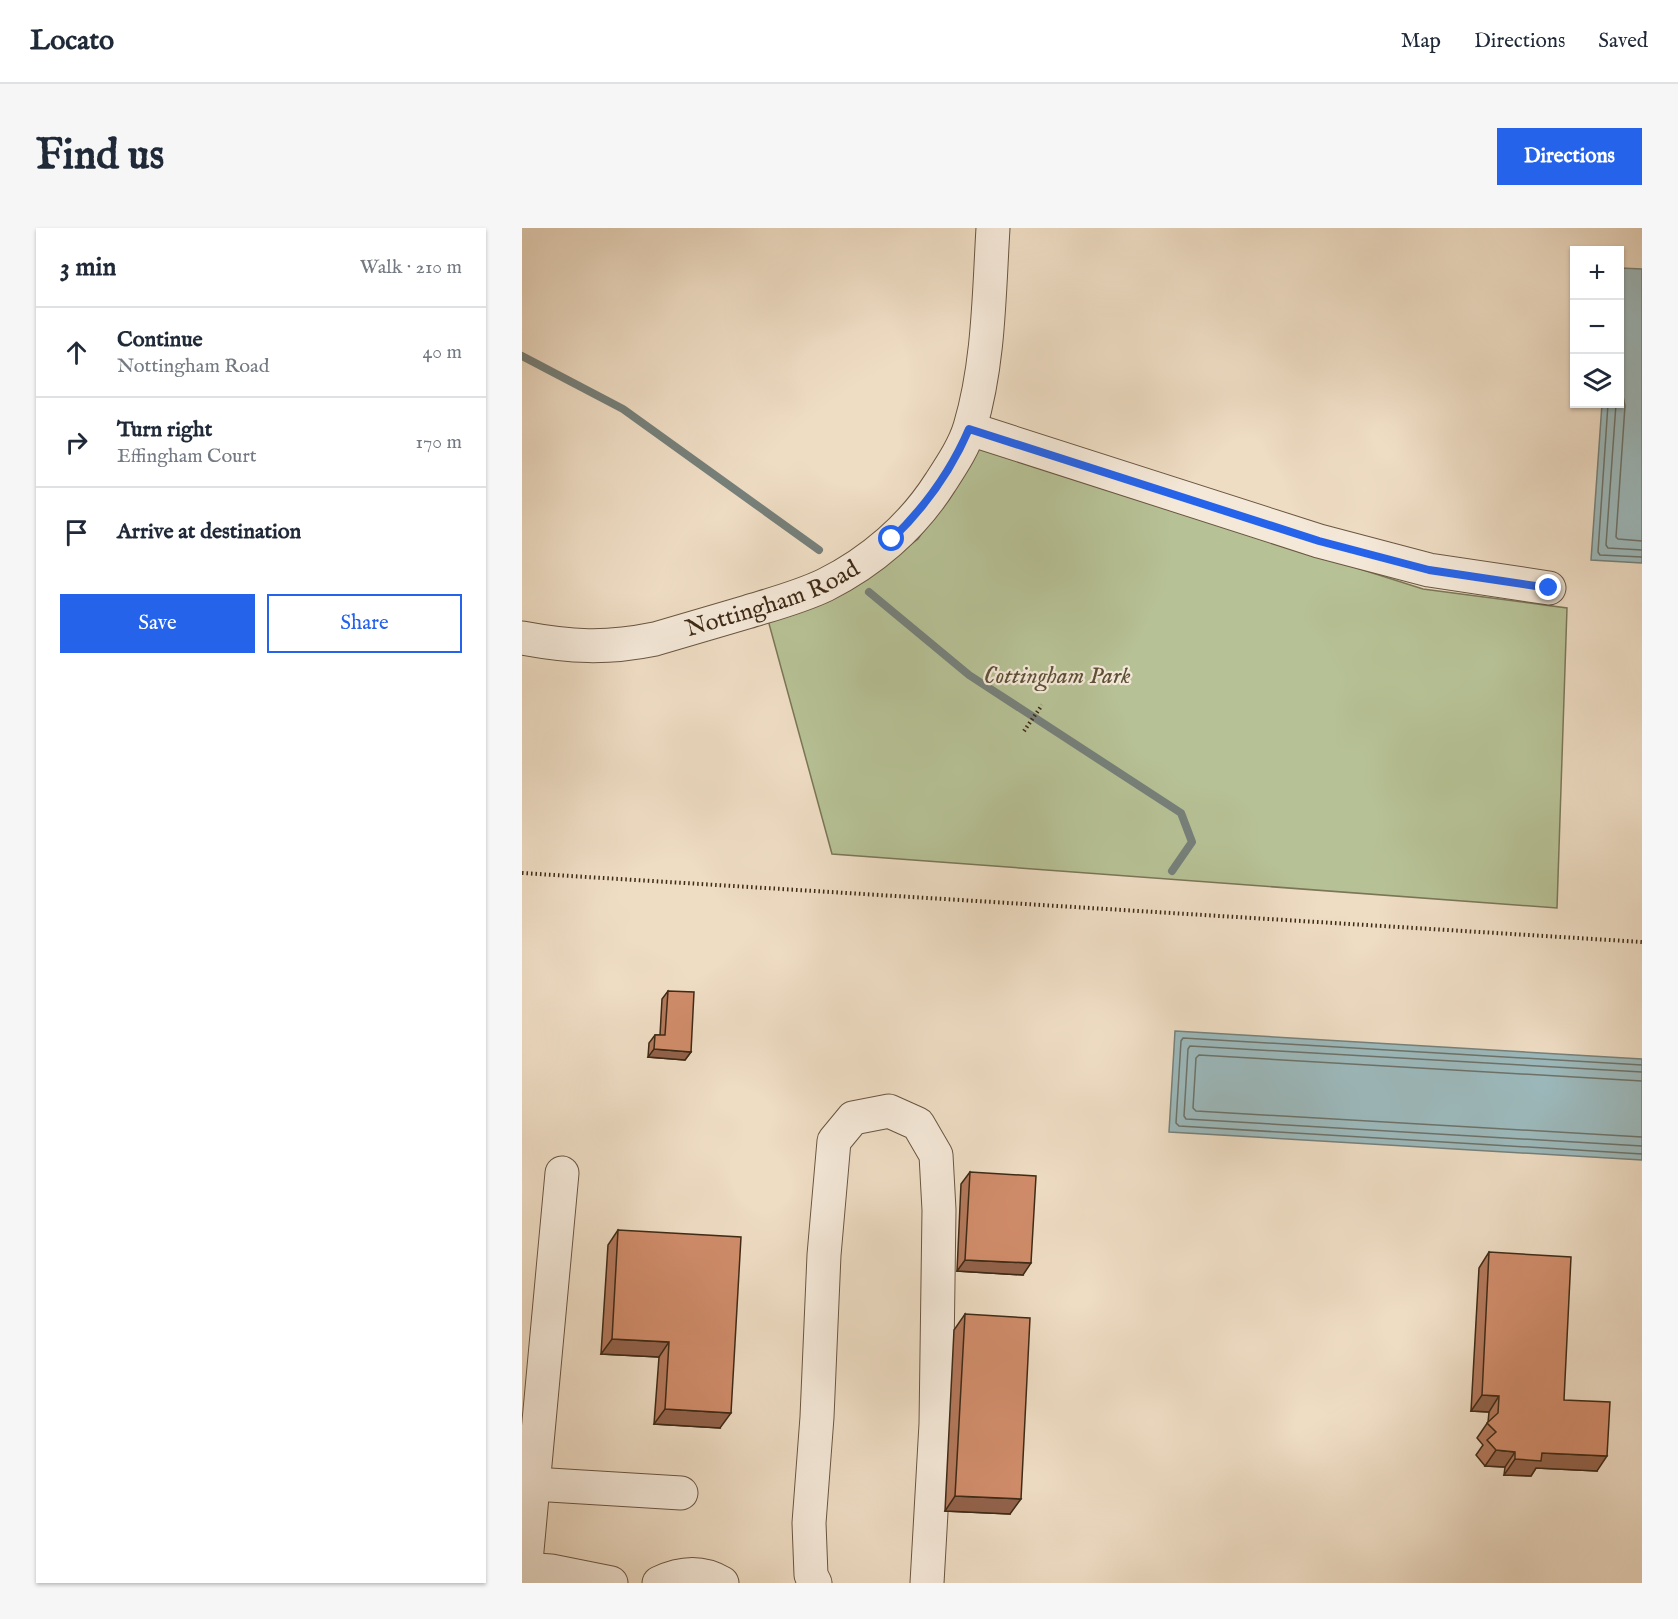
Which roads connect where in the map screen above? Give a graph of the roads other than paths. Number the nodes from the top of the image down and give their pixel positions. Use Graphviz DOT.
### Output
graph roads {
  1 [pos="993,228"];
  2 [pos="969,429"];
  3 [pos="1549,588"];
  4 [pos="522,638"];
  5 [pos="562,1173"];
  6 [pos="534,1484"];
  7 [pos="681,1493"];
  8 [pos="524,1574"];
  9 [pos="660,1581"];
  10 [pos="611,1583"];
  11 [pos="722,1583"];
  12 [pos="815,1583"];
  13 [pos="927,1583"];
  1 -- 2 [label="street, Nottingham Road"];
  2 -- 3 [label="street"];
  2 -- 4 [label="street, Nottingham Road"];
  5 -- 6 [label="street"];
  6 -- 7 [label="street"];
  6 -- 8 [label="street"];
  8 -- 10 [label="street"];
  9 -- 11 [label="street"];
  12 -- 13 [label="street"];
}
